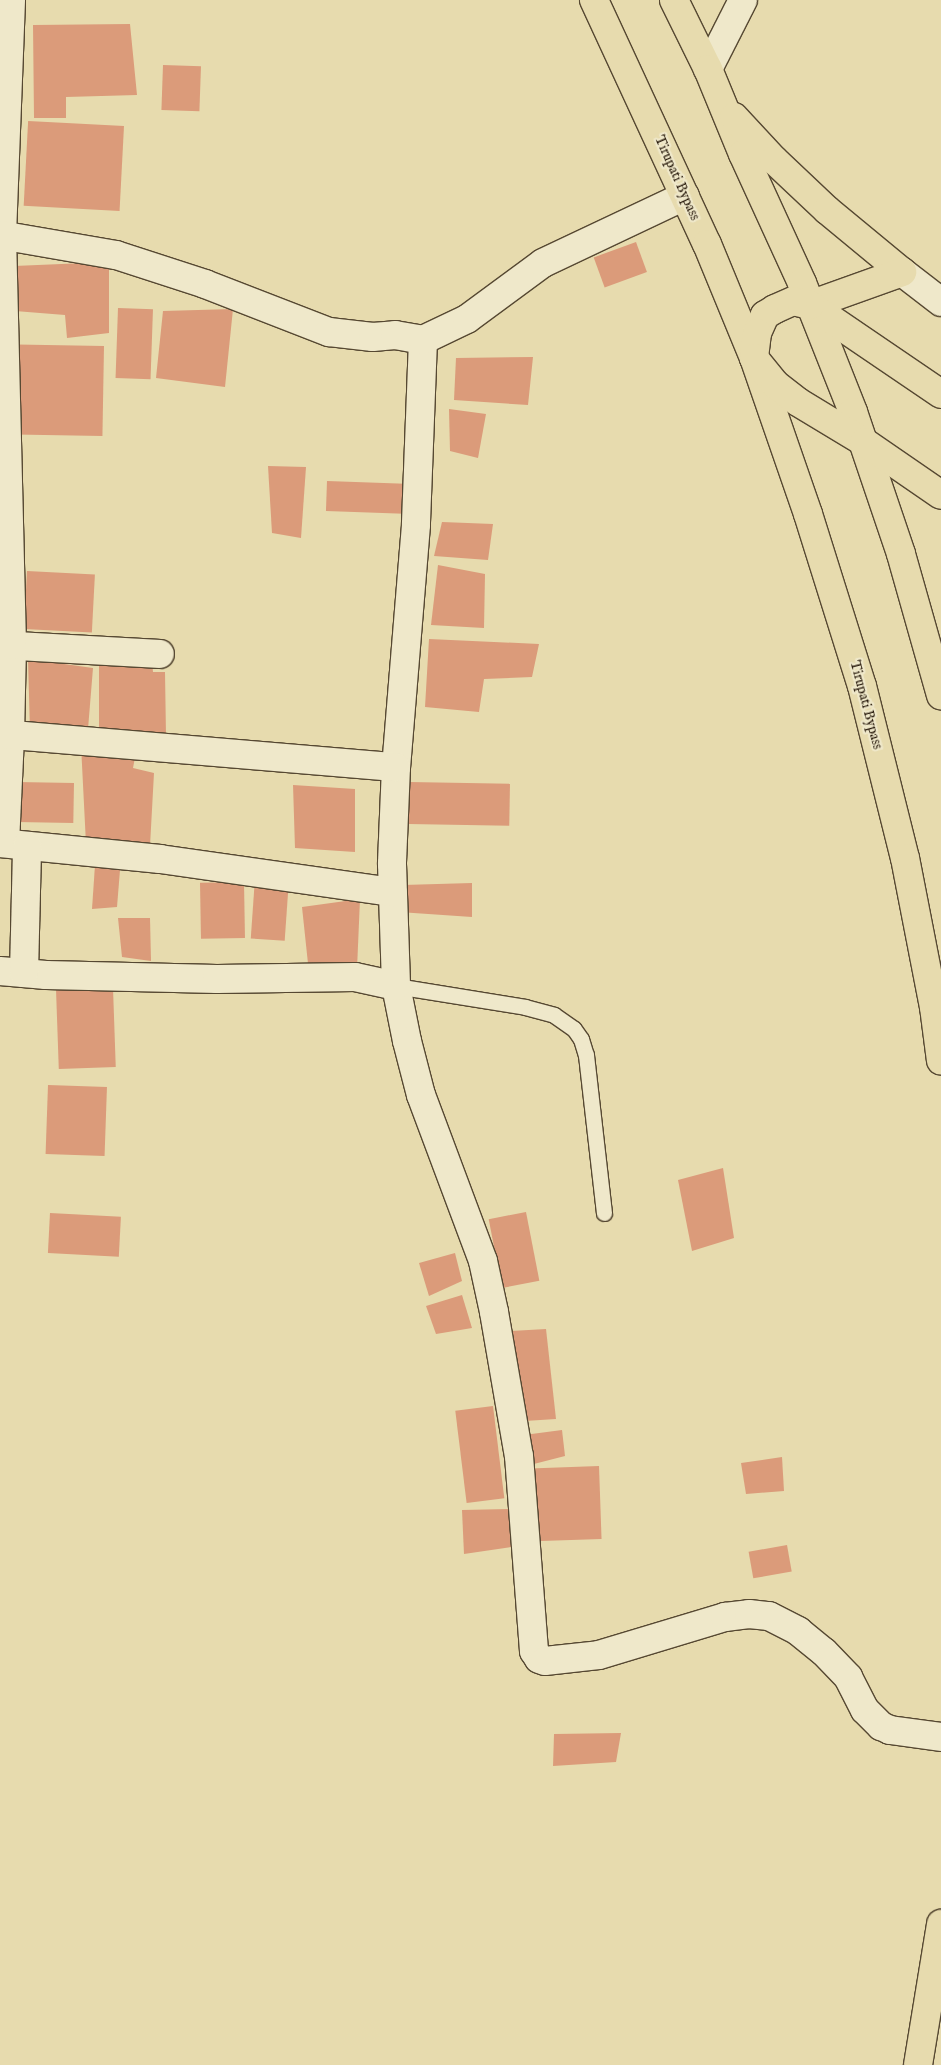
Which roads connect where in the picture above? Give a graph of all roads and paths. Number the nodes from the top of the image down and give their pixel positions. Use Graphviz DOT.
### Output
graph roads {
  1 [pos="11,0"];
  2 [pos="594,0"];
  3 [pos="674,0"];
  4 [pos="744,0"];
  5 [pos="708,69"];
  6 [pos="723,105"];
  7 [pos="685,196"];
  8 [pos="1,235"];
  9 [pos="902,272"];
  10 [pos="941,302"];
  11 [pos="810,305"];
  12 [pos="423,340"];
  13 [pos="754,358"];
  14 [pos="941,394"];
  15 [pos="864,442"];
  16 [pos="941,495"];
  17 [pos="6,645"];
  18 [pos="160,654"];
  19 [pos="941,694"];
  20 [pos="5,735"];
  21 [pos="396,768"];
  22 [pos="11,844"];
  23 [pos="393,892"];
  24 [pos="12,972"];
  25 [pos="396,986"];
  26 [pos="941,1062"];
  27 [pos="604,1213"];
  28 [pos="941,1737"];
  29 [pos="941,1924"];
  30 [pos="918,2065"];
  1 -- 8 [label="street"];
  2 -- 7 [label="highway, Tirupati Bypass"];
  3 -- 5 [label="highway"];
  4 -- 5 [label="street"];
  5 -- 6 [label="highway"];
  6 -- 9 [label="highway"];
  6 -- 11 [label="highway"];
  7 -- 12 [label="street"];
  7 -- 13 [label="highway, Tirupati Bypass"];
  8 -- 12 [label="street"];
  8 -- 17 [label="street"];
  9 -- 10 [label="street"];
  9 -- 11 [label="highway"];
  11 -- 13 [label="highway, Tirupati Bypass"];
  11 -- 14 [label="highway"];
  11 -- 15 [label="highway"];
  12 -- 21 [label="street"];
  13 -- 15 [label="highway, Tirupati Bypass"];
  13 -- 26 [label="highway, Tirupati Bypass"];
  15 -- 16 [label="highway, Tirupati Bypass"];
  15 -- 19 [label="highway"];
  17 -- 18 [label="street"];
  17 -- 20 [label="street"];
  20 -- 21 [label="street"];
  20 -- 22 [label="street"];
  21 -- 23 [label="street"];
  22 -- 23 [label="street"];
  22 -- 24 [label="street"];
  23 -- 25 [label="street"];
  24 -- 25 [label="street"];
  25 -- 27 [label="lane"];
  25 -- 28 [label="street"];
  29 -- 30 [label="highway"];
}
